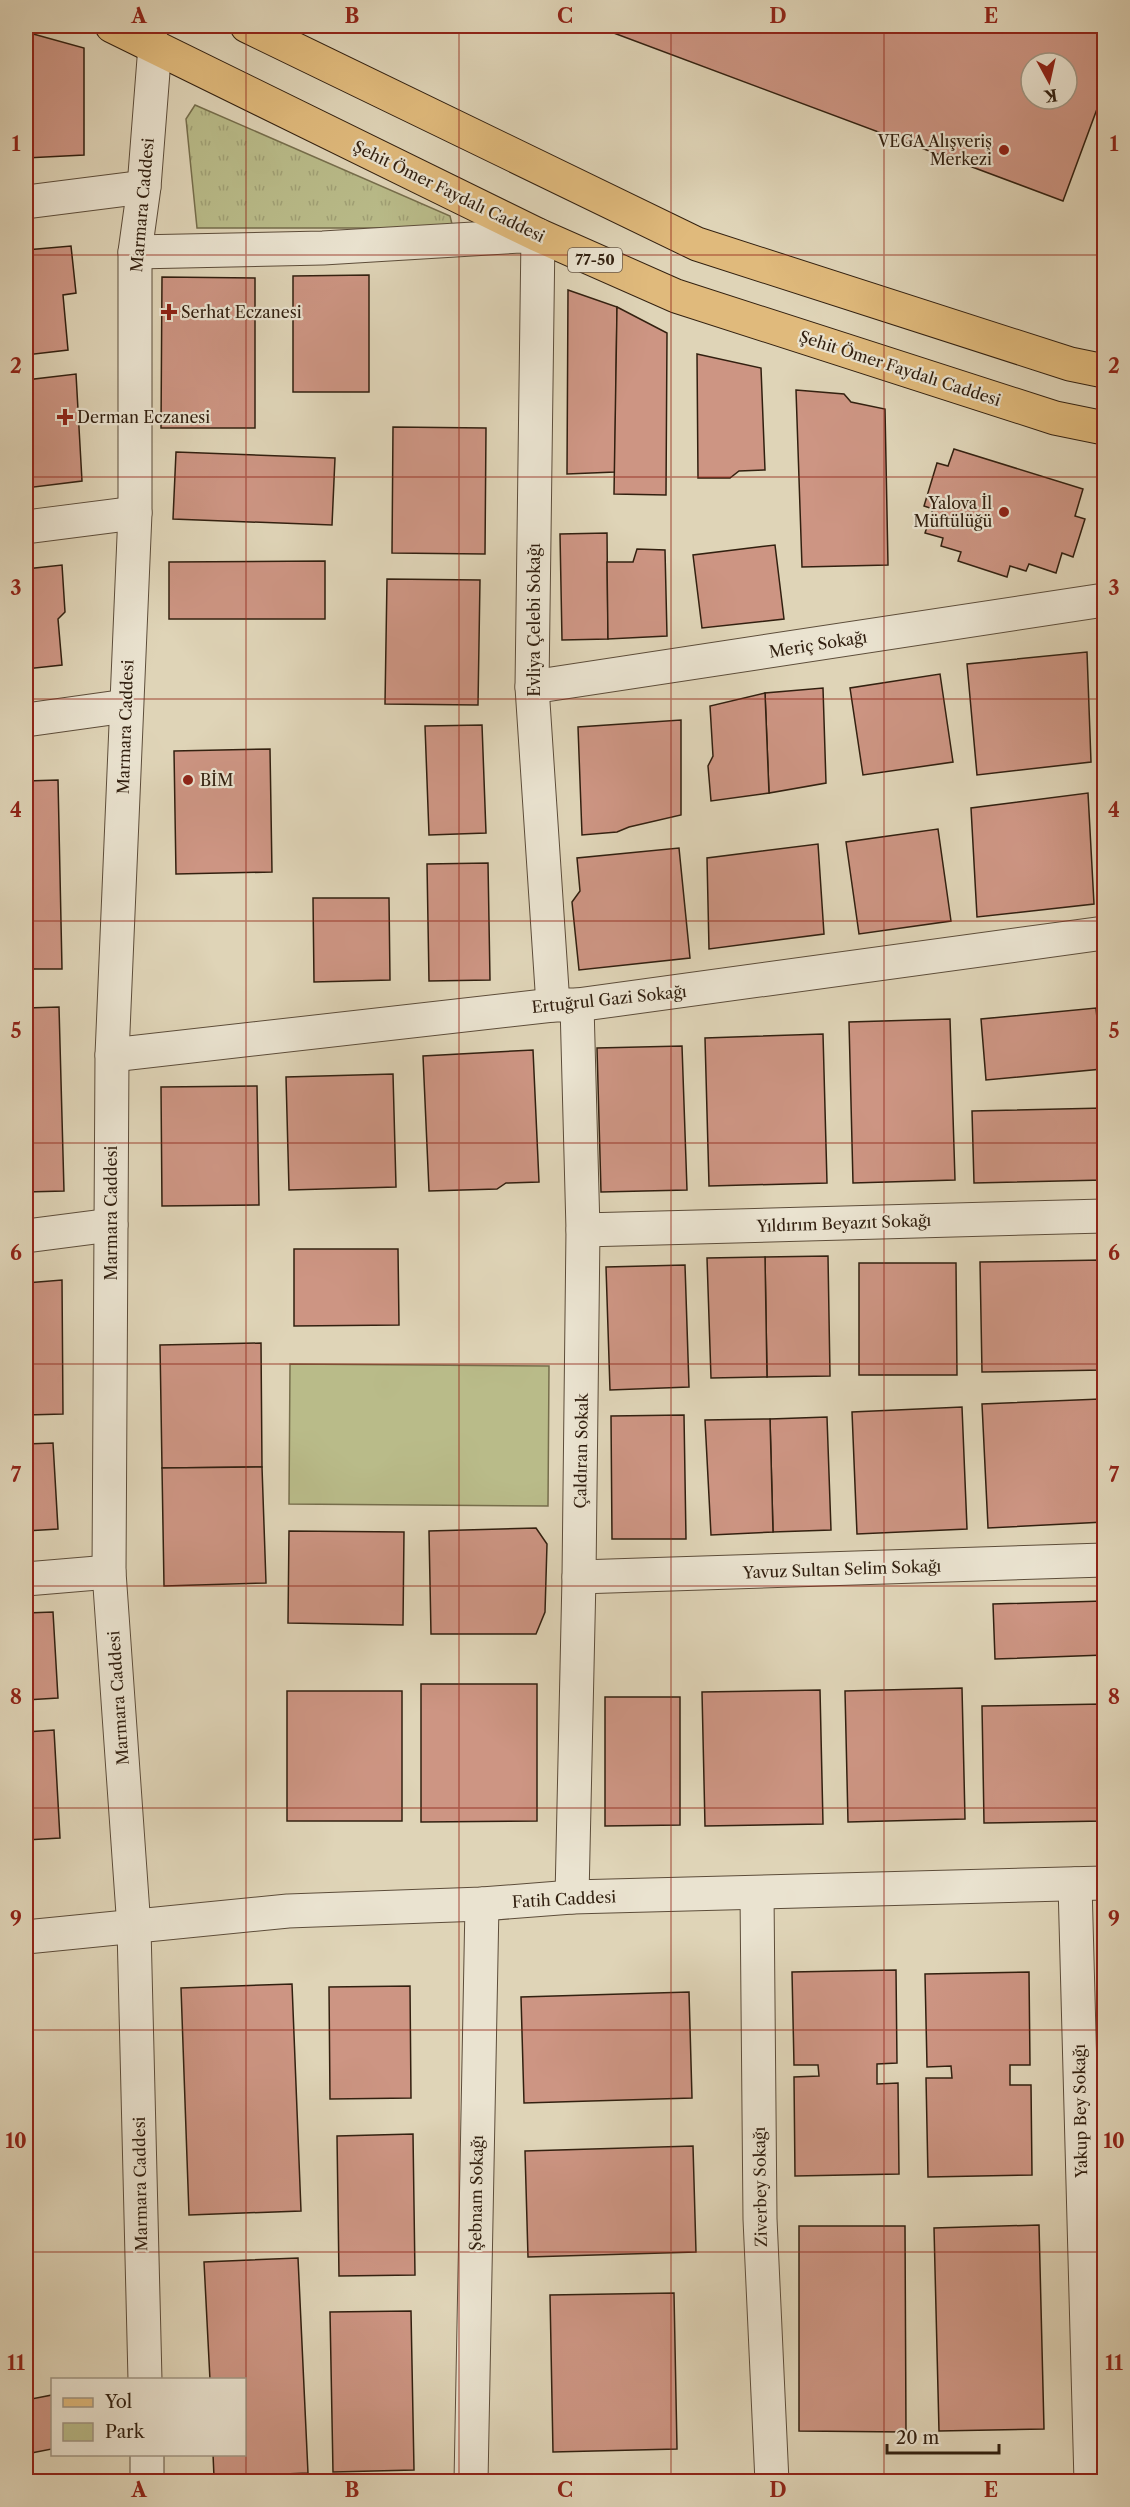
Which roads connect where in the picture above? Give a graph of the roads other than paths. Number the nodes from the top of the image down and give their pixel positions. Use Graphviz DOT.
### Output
graph roads {
  1 [pos="112,26"];
  2 [pos="247,26"];
  3 [pos="158,36"];
  4 [pos="144,187"];
  5 [pos="26,202"];
  6 [pos="538,235"];
  7 [pos="135,252"];
  8 [pos="1104,371"];
  9 [pos="1104,428"];
  10 [pos="135,513"];
  11 [pos="26,527"];
  12 [pos="1104,600"];
  13 [pos="532,687"];
  14 [pos="126,706"];
  15 [pos="26,720"];
  16 [pos="1104,933"];
  17 [pos="565,1005"];
  18 [pos="112,1055"];
  19 [pos="1104,1216"];
  20 [pos="111,1225"];
  21 [pos="583,1230"];
  22 [pos="26,1236"];
  23 [pos="1104,1560"];
  24 [pos="109,1572"];
  25 [pos="579,1578"];
  26 [pos="26,1579"];
  27 [pos="1090,1883"];
  28 [pos="757,1893"];
  29 [pos="572,1897"];
  30 [pos="482,1904"];
  31 [pos="134,1928"];
  32 [pos="26,1937"];
  33 [pos="145,2378"];
  34 [pos="147,2456"];
  35 [pos="147,2481"];
  36 [pos="471,2481"];
  37 [pos="772,2481"];
  38 [pos="1091,2481"];
  1 -- 3 [label="main road, Şehit Ömer Faydalı Caddesi / 77-50"];
  2 -- 8 [label="main road"];
  3 -- 4 [label="street, Marmara Caddesi"];
  3 -- 6 [label="main road, Şehit Ömer Faydalı Caddesi / 77-50"];
  4 -- 5 [label="street"];
  4 -- 7 [label="street, Marmara Caddesi"];
  6 -- 7 [label="street"];
  6 -- 9 [label="main road, Şehit Ömer Faydalı Caddesi / 77-50"];
  6 -- 13 [label="street, Evliya Çelebi Sokağı"];
  7 -- 10 [label="street, Marmara Caddesi"];
  10 -- 11 [label="street"];
  10 -- 14 [label="street, Marmara Caddesi"];
  12 -- 13 [label="street, Meriç Sokağı"];
  13 -- 17 [label="street, Evliya Çelebi Sokağı"];
  14 -- 15 [label="street"];
  14 -- 18 [label="street, Marmara Caddesi"];
  16 -- 17 [label="street, Ertuğrul Gazi Sokağı"];
  17 -- 18 [label="street, Ertuğrul Gazi Sokağı"];
  17 -- 21 [label="street, Çaldıran Sokak"];
  18 -- 20 [label="street, Marmara Caddesi"];
  19 -- 21 [label="street, Yıldırım Beyazıt Sokağı"];
  20 -- 22 [label="street"];
  20 -- 24 [label="street, Marmara Caddesi"];
  21 -- 25 [label="street, Çaldıran Sokak"];
  23 -- 25 [label="street, Yavuz Sultan Selim Sokağı"];
  24 -- 26 [label="street"];
  24 -- 31 [label="street, Marmara Caddesi"];
  25 -- 29 [label="street, Çaldıran Sokak"];
  27 -- 28 [label="street, Fatih Caddesi"];
  27 -- 38 [label="street, Yakup Bey Sokağı"];
  28 -- 29 [label="street, Fatih Caddesi"];
  28 -- 37 [label="street, Ziverbey Sokağı"];
  29 -- 30 [label="street, Fatih Caddesi"];
  30 -- 31 [label="street, Fatih Caddesi"];
  30 -- 36 [label="street, Şebnam Sokağı"];
  31 -- 32 [label="street, Fatih Caddesi"];
  31 -- 33 [label="street, Marmara Caddesi"];
  34 -- 35 [label="street"];
}
